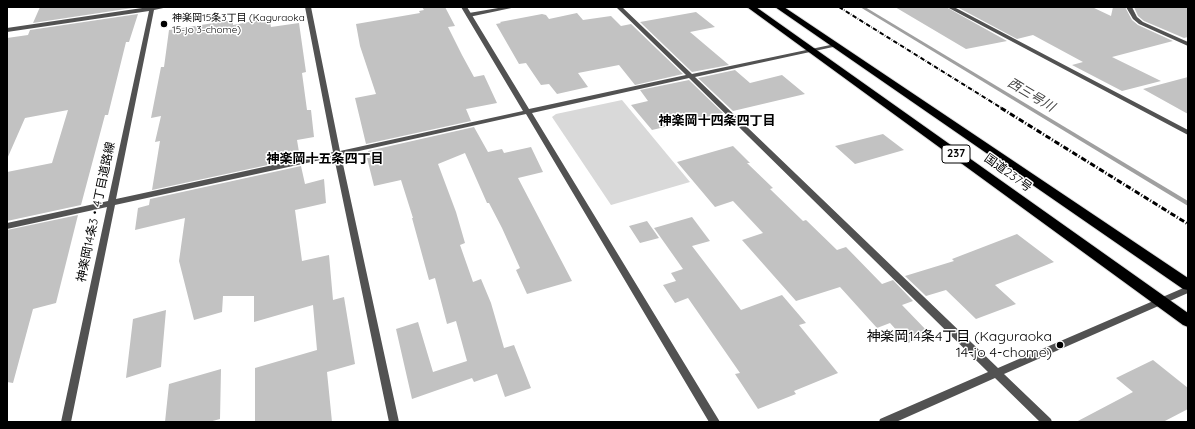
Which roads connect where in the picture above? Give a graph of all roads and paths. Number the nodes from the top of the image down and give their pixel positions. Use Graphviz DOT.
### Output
graph roads {
  1 [pos="165,7"];
  2 [pos="308,7"];
  3 [pos="464,7"];
  4 [pos="513,7"];
  5 [pos="620,7"];
  6 [pos="751,7"];
  7 [pos="779,7"];
  8 [pos="950,7"];
  9 [pos="1129,7"];
  10 [pos="152,8"];
  11 [pos="469,14"];
  12 [pos="7,30"];
  13 [pos="833,44"];
  14 [pos="1188,44"];
  15 [pos="809,50"];
  16 [pos="690,77"];
  17 [pos="528,112"];
  18 [pos="1188,133"];
  19 [pos="337,153"];
  20 [pos="112,203"];
  21 [pos="7,226"];
  22 [pos="1188,285"];
  23 [pos="1188,289"];
  24 [pos="1161,302"];
  25 [pos="1188,321"];
  26 [pos="997,373"];
  27 [pos="66,422"];
  28 [pos="394,422"];
  29 [pos="715,422"];
  30 [pos="884,422"];
  31 [pos="1046,422"];
  1 -- 10 [label="street"];
  2 -- 19 [label="street"];
  3 -- 11 [label="street"];
  4 -- 11 [label="street"];
  5 -- 16 [label="street"];
  6 -- 15 [label="highway, 国道237号 / 237"];
  7 -- 13 [label="highway, 国道237号 / 237"];
  8 -- 18 [label="street"];
  9 -- 14 [label="street"];
  10 -- 12 [label="street"];
  10 -- 20 [label="street, 神楽岡14条3・4丁目道路線"];
  11 -- 17 [label="street"];
  13 -- 15 [label="street"];
  13 -- 22 [label="highway, 国道237号 / 237"];
  15 -- 16 [label="street"];
  15 -- 24 [label="highway, 国道237号 / 237"];
  16 -- 17 [label="street"];
  16 -- 26 [label="street"];
  17 -- 19 [label="street"];
  17 -- 29 [label="street"];
  19 -- 20 [label="street"];
  19 -- 28 [label="street"];
  20 -- 21 [label="street"];
  20 -- 27 [label="street, 神楽岡14条3・4丁目道路線"];
  23 -- 24 [label="street"];
  24 -- 25 [label="highway, 国道237号 / 237"];
  24 -- 26 [label="street"];
  26 -- 30 [label="street"];
  26 -- 31 [label="street"];
}
